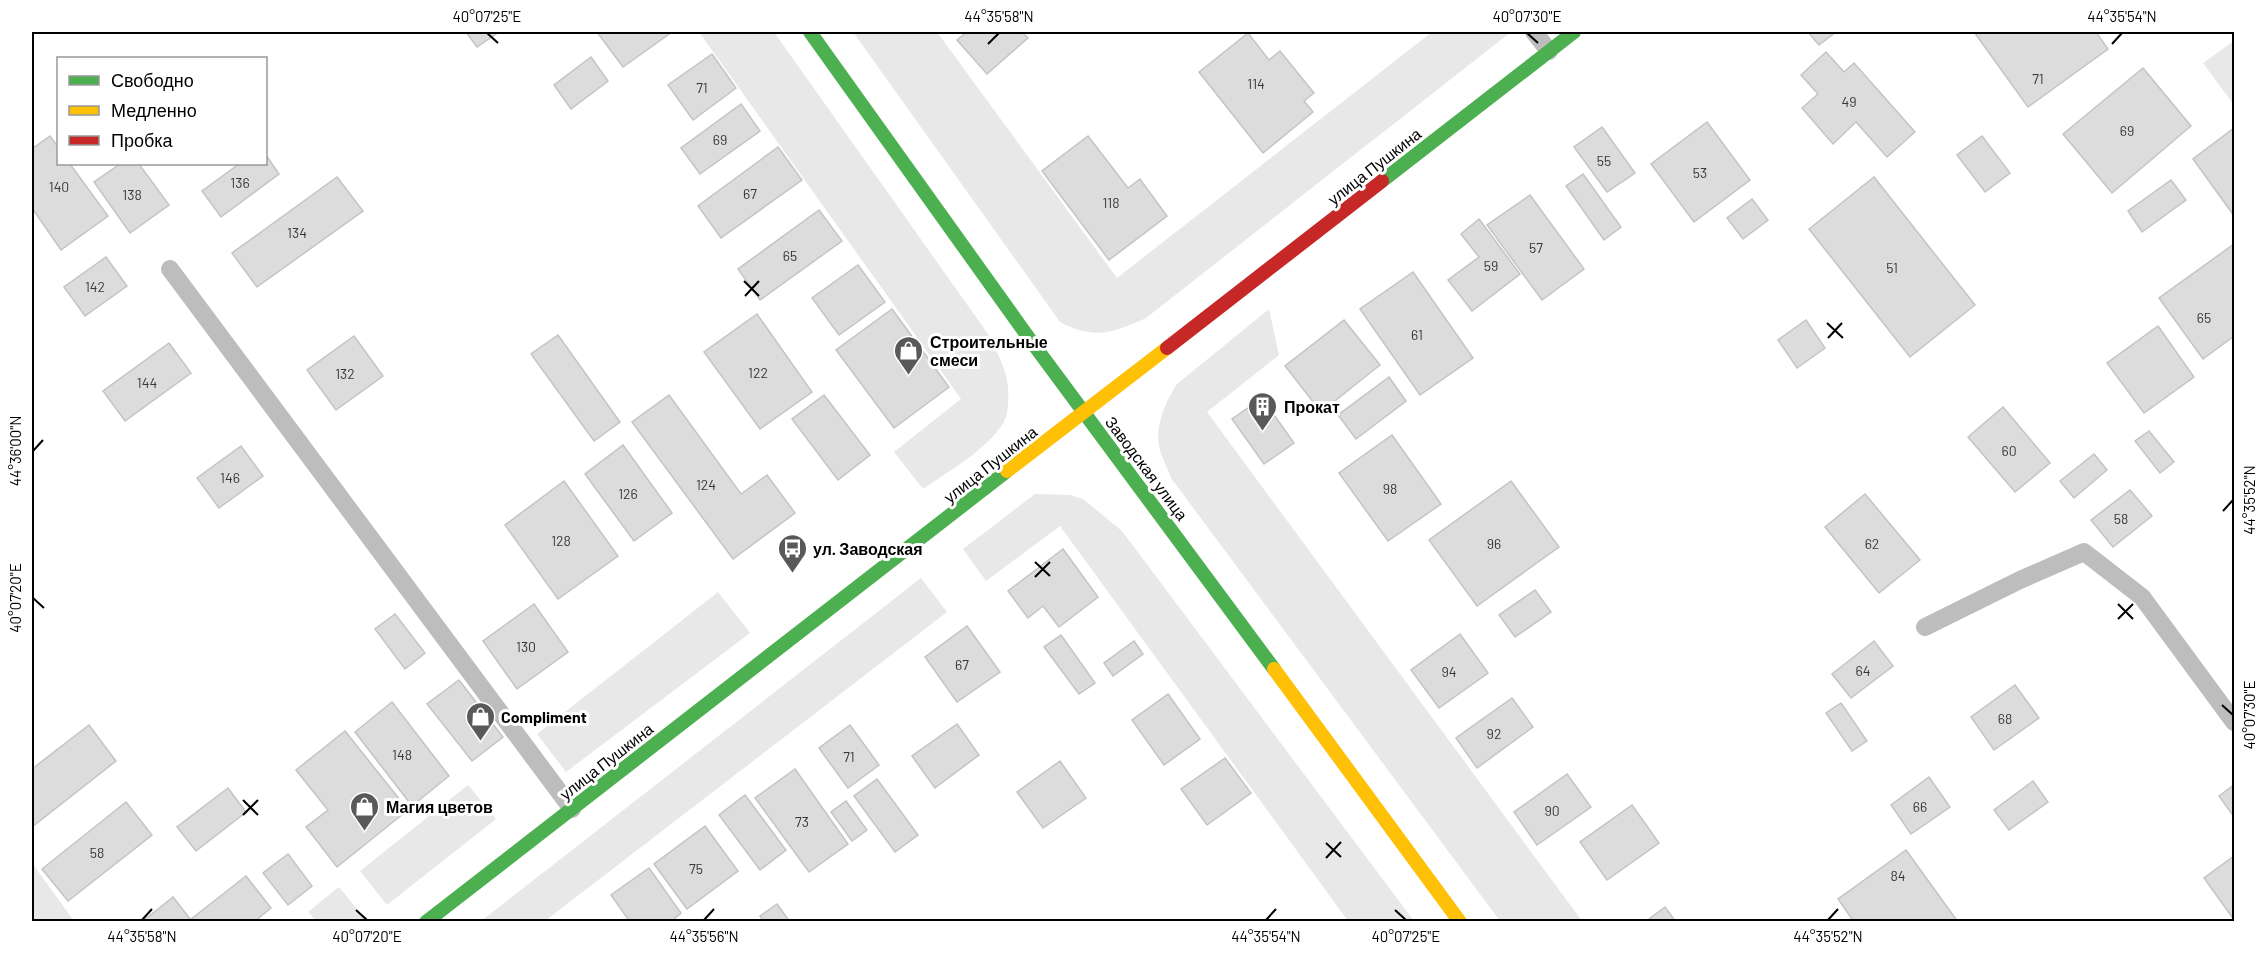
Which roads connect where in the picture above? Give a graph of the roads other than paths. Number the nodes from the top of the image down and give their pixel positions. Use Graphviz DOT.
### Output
graph roads {
  1 [pos="810,32"];
  2 [pos="1534,32"];
  3 [pos="1574,32"];
  4 [pos="1549,51"];
  5 [pos="170,269"];
  6 [pos="1084,412"];
  7 [pos="1925,627"];
  8 [pos="2235,722"];
  9 [pos="572,809"];
  10 [pos="426,921"];
  11 [pos="1460,921"];
  1 -- 6 [label="main road, Заводская улица"];
  2 -- 4 [label="lane"];
  3 -- 4 [label="main road, улица Пушкина"];
  4 -- 6 [label="main road, улица Пушкина"];
  5 -- 9 [label="lane"];
  6 -- 9 [label="main road, улица Пушкина"];
  6 -- 11 [label="main road, Заводская улица"];
  7 -- 8 [label="lane"];
  9 -- 10 [label="main road, улица Пушкина"];
}
